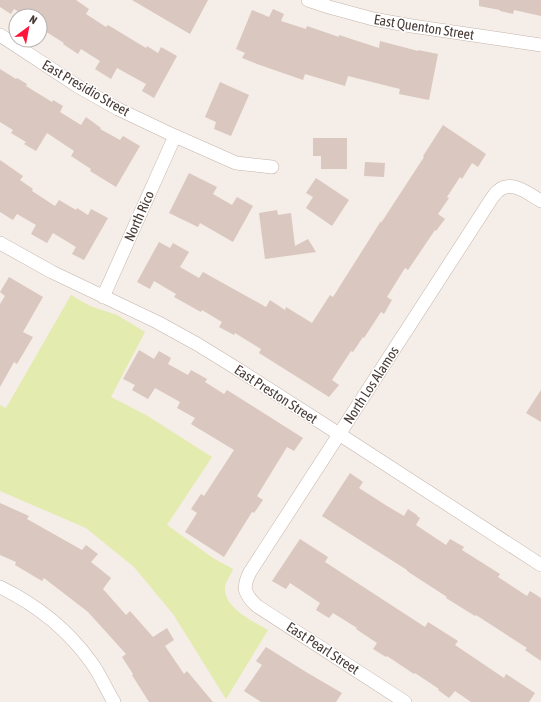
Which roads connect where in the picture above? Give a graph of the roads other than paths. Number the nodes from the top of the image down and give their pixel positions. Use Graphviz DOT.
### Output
graph roads {
  1 [pos="308,0"];
  2 [pos="0,35"];
  3 [pos="541,45"];
  4 [pos="174,136"];
  5 [pos="272,167"];
  6 [pos="541,202"];
  7 [pos="0,244"];
  8 [pos="103,297"];
  9 [pos="339,434"];
  10 [pos="541,565"];
  11 [pos="0,588"];
  12 [pos="245,590"];
  13 [pos="114,702"];
  14 [pos="405,702"];
  1 -- 3 [label="street, East Quenton Street"];
  2 -- 4 [label="street, East Presidio Street"];
  4 -- 5 [label="street, East Presidio Street"];
  4 -- 8 [label="street, North Rico"];
  6 -- 9 [label="street, North Los Alamos"];
  7 -- 8 [label="street, East Preston Street"];
  8 -- 9 [label="street, East Preston Street"];
  9 -- 10 [label="street, East Preston Street"];
  9 -- 12 [label="street, North Los Alamos"];
  11 -- 13 [label="street"];
  12 -- 14 [label="street, East Pearl Street"];
}
